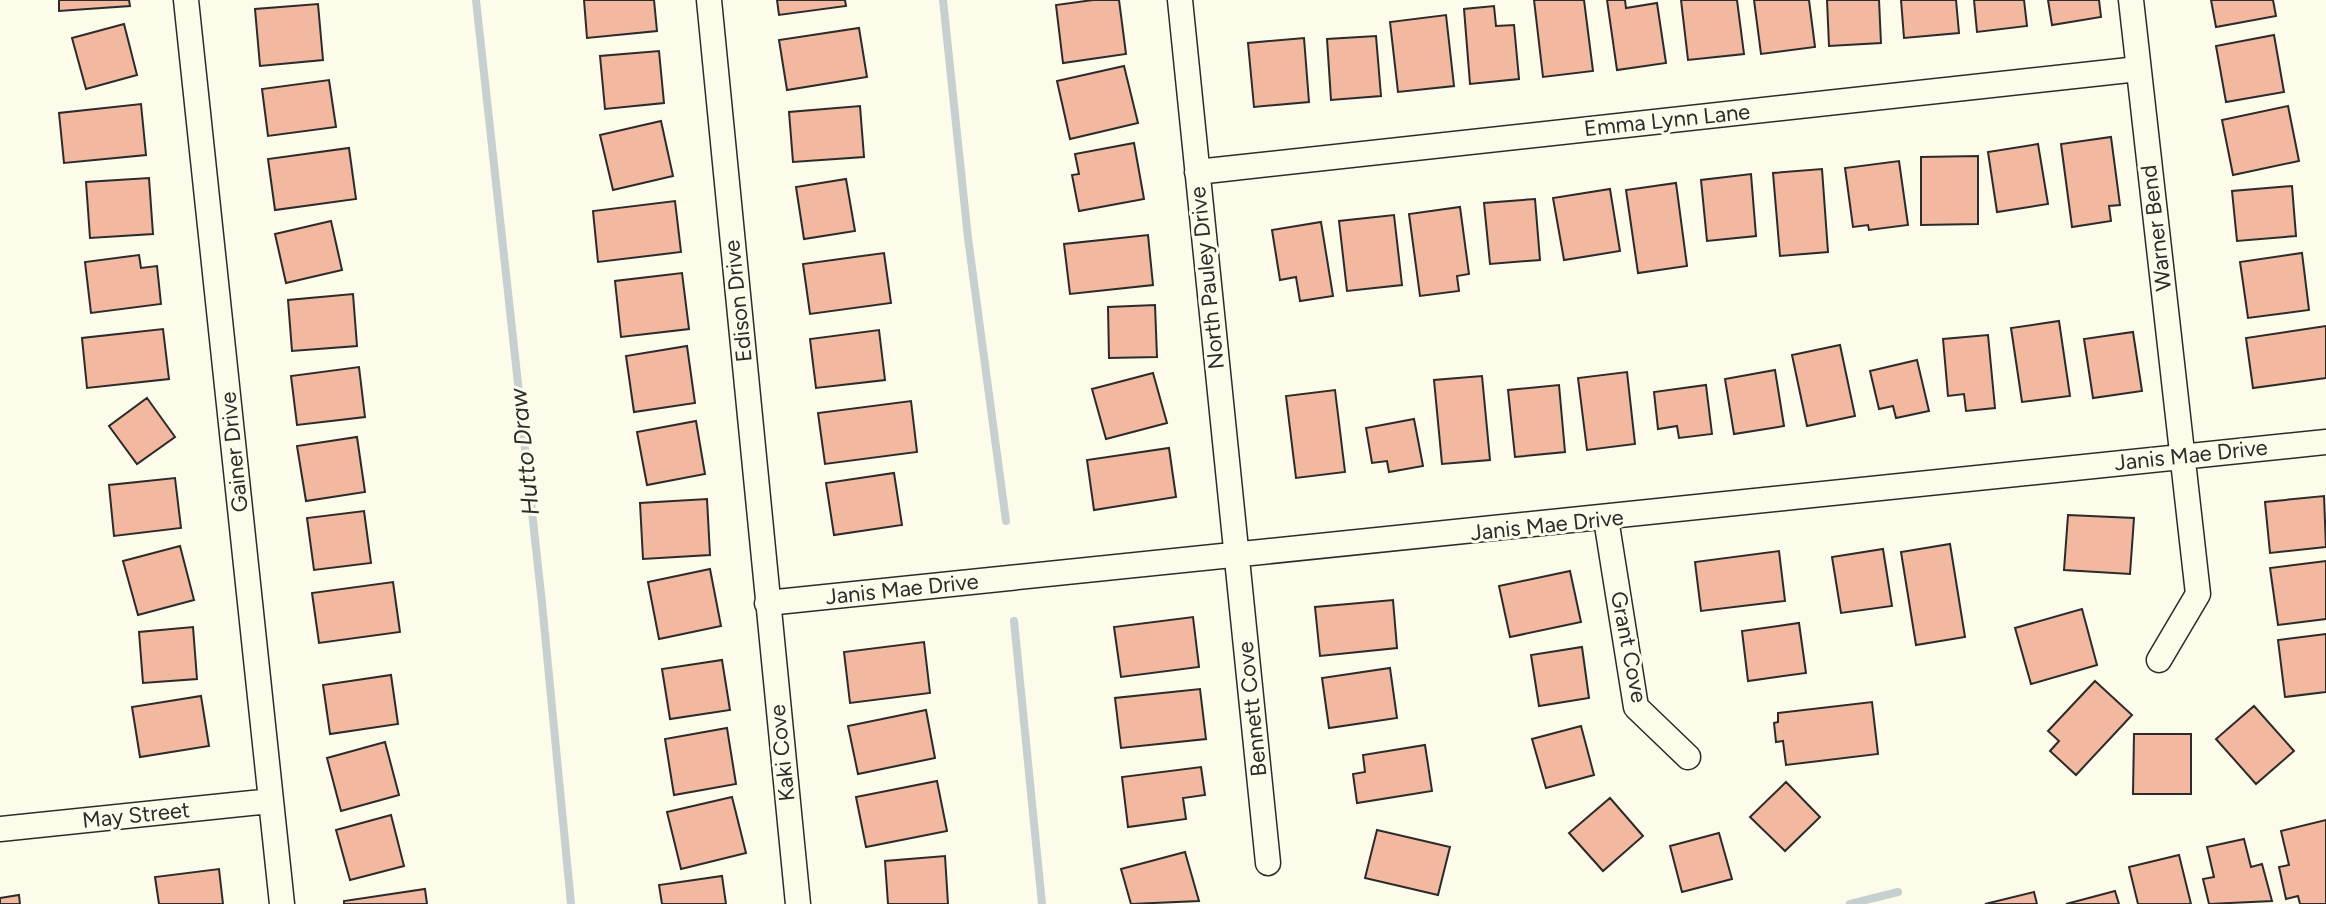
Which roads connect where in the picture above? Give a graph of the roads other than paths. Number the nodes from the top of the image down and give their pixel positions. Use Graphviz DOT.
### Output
graph roads {
  1 [pos="186,0"];
  2 [pos="709,0"];
  3 [pos="1180,0"];
  4 [pos="2131,0"];
  5 [pos="2138,69"];
  6 [pos="1197,172"];
  7 [pos="2326,442"];
  8 [pos="2182,455"];
  9 [pos="1606,519"];
  10 [pos="1235,555"];
  11 [pos="767,603"];
  12 [pos="2159,660"];
  13 [pos="1688,757"];
  14 [pos="271,801"];
  15 [pos="0,829"];
  16 [pos="1268,863"];
  17 [pos="282,904"];
  18 [pos="798,904"];
  1 -- 14 [label="street, Gainer Drive"];
  2 -- 11 [label="street, Edison Drive"];
  3 -- 6 [label="street, North Pauley Drive"];
  4 -- 5 [label="street, Warner Bend"];
  5 -- 6 [label="street, Emma Lynn Lane"];
  5 -- 8 [label="street, Warner Bend"];
  6 -- 10 [label="street, North Pauley Drive"];
  7 -- 8 [label="street, Janis Mae Drive"];
  8 -- 9 [label="street, Janis Mae Drive"];
  8 -- 12 [label="street, Warner Bend"];
  9 -- 10 [label="street, Janis Mae Drive"];
  9 -- 13 [label="street, Grant Cove"];
  10 -- 11 [label="street, Janis Mae Drive"];
  10 -- 16 [label="street, Bennett Cove"];
  11 -- 18 [label="street, Kaki Cove"];
  14 -- 15 [label="street, May Street"];
  14 -- 17 [label="street, Gainer Drive"];
}
